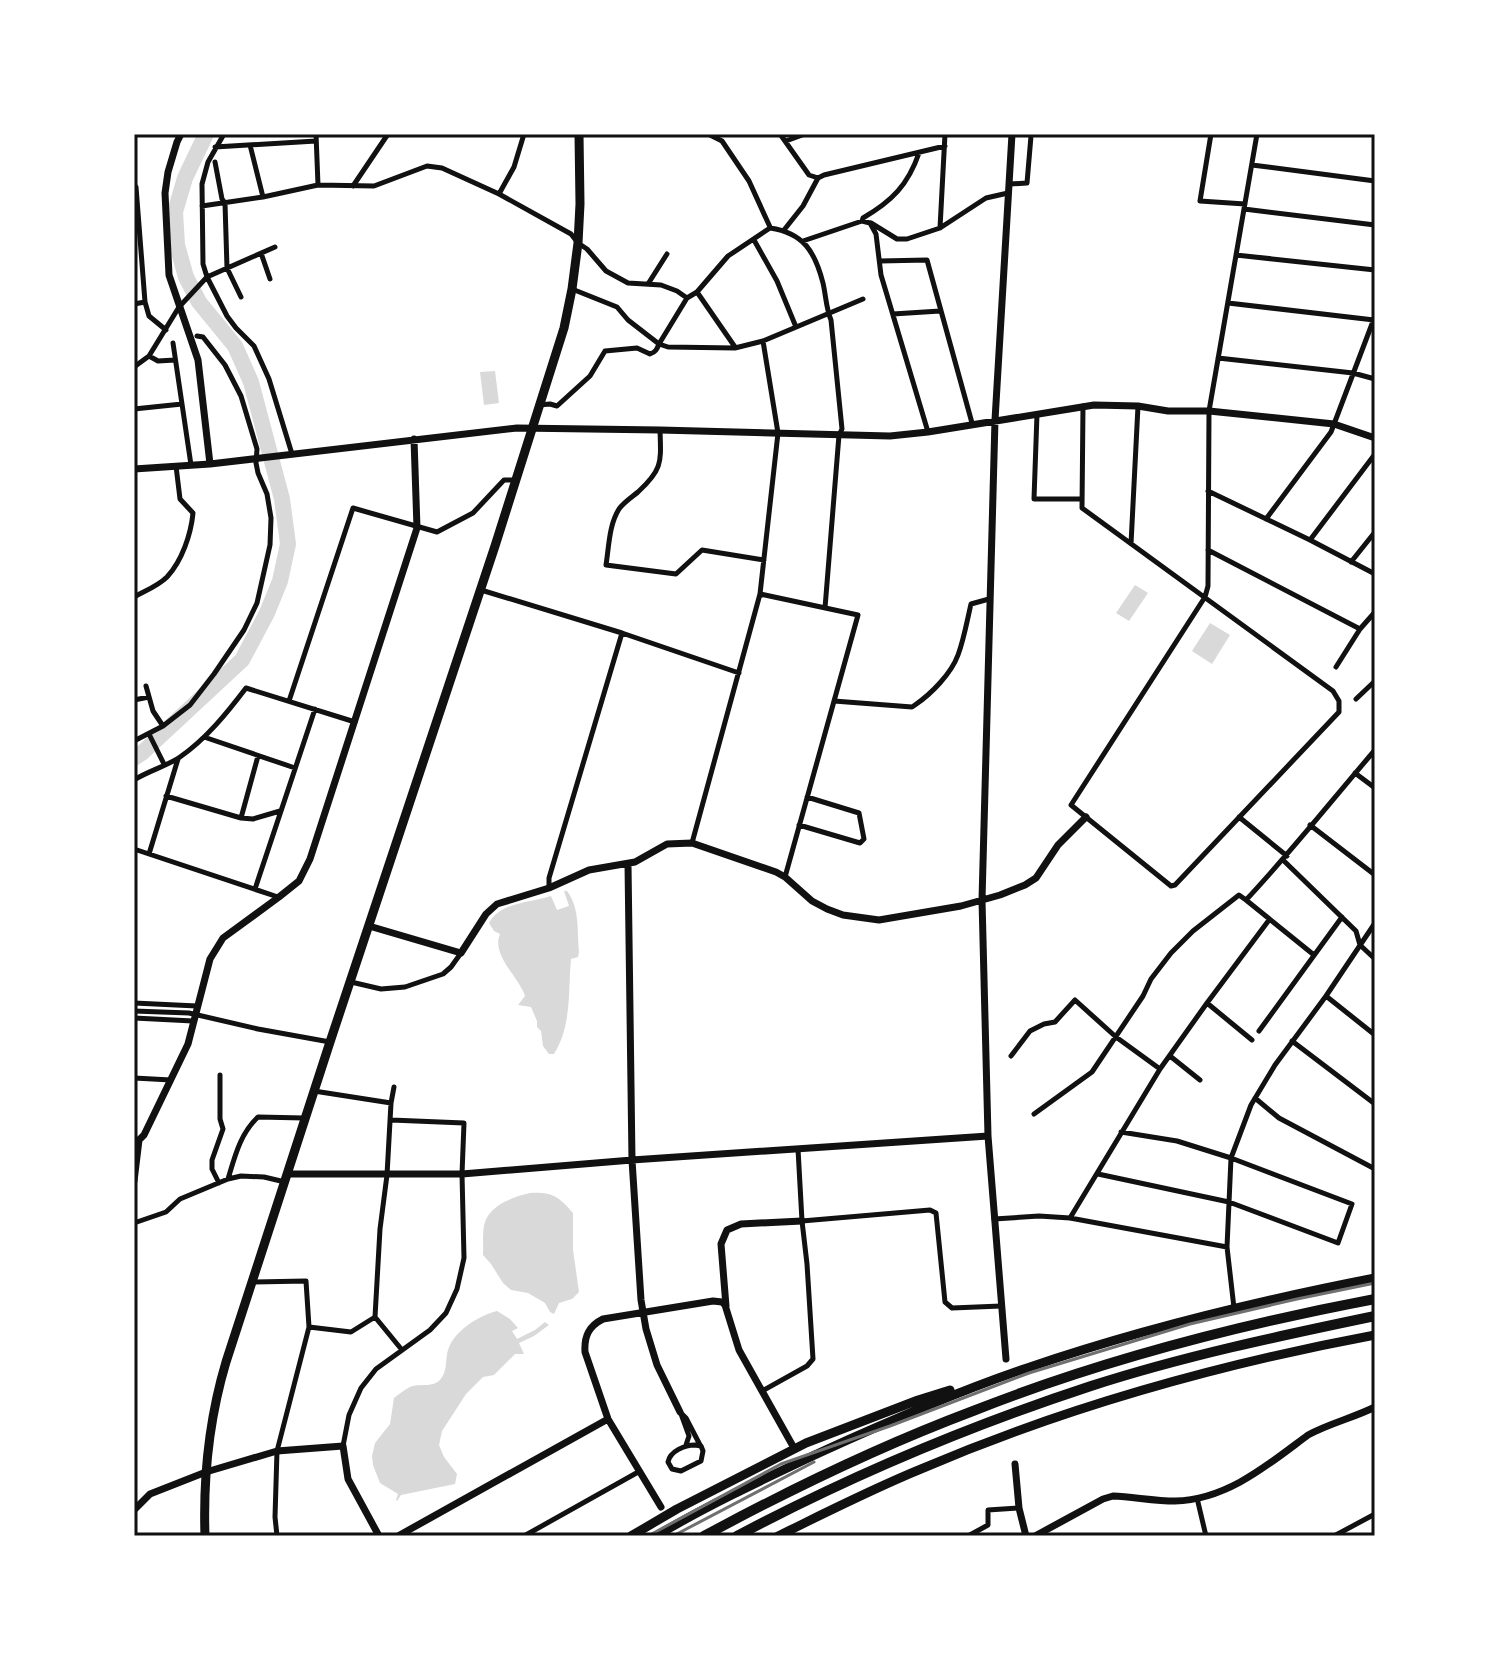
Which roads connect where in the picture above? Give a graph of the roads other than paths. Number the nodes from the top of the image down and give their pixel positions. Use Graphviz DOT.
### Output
graph roads {
  1 [pos="181,134"];
  2 [pos="224,134"];
  3 [pos="388,134"];
  4 [pos="524,134"];
  5 [pos="579,134"];
  6 [pos="708,134"];
  7 [pos="780,134"];
  8 [pos="805,134"];
  9 [pos="945,134"];
  10 [pos="1012,134"];
  11 [pos="1034,134"];
  12 [pos="1211,134"];
  13 [pos="1257,134"];
  14 [pos="316,137"];
  15 [pos="786,141"];
  16 [pos="250,145"];
  17 [pos="945,146"];
  18 [pos="215,147"];
  19 [pos="919,152"];
  20 [pos="215,162"];
  21 [pos="1252,165"];
  22 [pos="818,178"];
  23 [pos="1375,181"];
  24 [pos="134,185"];
  25 [pos="318,185"];
  26 [pos="353,187"];
  27 [pos="1008,189"];
  28 [pos="499,194"];
  29 [pos="263,197"];
  30 [pos="225,203"];
  31 [pos="136,206"];
  32 [pos="202,206"];
  33 [pos="1244,207"];
  34 [pos="862,221"];
  35 [pos="870,223"];
  36 [pos="1375,225"];
  37 [pos="770,228"];
  38 [pos="940,228"];
  39 [pos="784,230"];
  40 [pos="754,240"];
  41 [pos="803,241"];
  42 [pos="578,243"];
  43 [pos="275,247"];
  44 [pos="261,253"];
  45 [pos="667,254"];
  46 [pos="1236,255"];
  47 [pos="880,261"];
  48 [pos="227,268"];
  49 [pos="1375,270"];
  50 [pos="205,279"];
  51 [pos="270,279"];
  52 [pos="648,284"];
  53 [pos="572,289"];
  54 [pos="697,292"];
  55 [pos="241,297"];
  56 [pos="687,298"];
  57 [pos="863,299"];
  58 [pos="145,302"];
  59 [pos="1228,303"];
  60 [pos="134,304"];
  61 [pos="181,305"];
  62 [pos="940,311"];
  63 [pos="828,313"];
  64 [pos="893,314"];
  65 [pos="1374,319"];
  66 [pos="796,327"];
  67 [pos="166,330"];
  68 [pos="197,336"];
  69 [pos="763,341"];
  70 [pos="173,343"];
  71 [pos="659,344"];
  72 [pos="735,348"];
  73 [pos="149,356"];
  74 [pos="1218,358"];
  75 [pos="175,360"];
  76 [pos="134,367"];
  77 [pos="1353,373"];
  78 [pos="1375,379"];
  79 [pos="182,404"];
  80 [pos="539,405"];
  81 [pos="1083,405"];
  82 [pos="1138,406"];
  83 [pos="134,409"];
  84 [pos="1209,411"];
  85 [pos="1037,413"];
  86 [pos="995,420"];
  87 [pos="972,423"];
  88 [pos="1334,424"];
  89 [pos="532,428"];
  90 [pos="660,430"];
  91 [pos="928,432"];
  92 [pos="778,433"];
  93 [pos="839,435"];
  94 [pos="1375,438"];
  95 [pos="414,439"];
  96 [pos="291,454"];
  97 [pos="1375,454"];
  98 [pos="259,458"];
  99 [pos="210,464"];
  100 [pos="191,465"];
  101 [pos="176,466"];
  102 [pos="134,469"];
  103 [pos="515,480"];
  104 [pos="1208,491"];
  105 [pos="1082,499"];
  106 [pos="1266,519"];
  107 [pos="417,528"];
  108 [pos="1375,532"];
  109 [pos="1310,540"];
  110 [pos="1131,544"];
  111 [pos="1208,550"];
  112 [pos="764,560"];
  113 [pos="1351,562"];
  114 [pos="1375,574"];
  115 [pos="480,590"];
  116 [pos="760,594"];
  117 [pos="134,597"];
  118 [pos="1205,597"];
  119 [pos="989,599"];
  120 [pos="825,608"];
  121 [pos="1375,612"];
  122 [pos="1360,629"];
  123 [pos="622,633"];
  124 [pos="1336,667"];
  125 [pos="739,673"];
  126 [pos="1375,681"];
  127 [pos="146,686"];
  128 [pos="149,697"];
  129 [pos="1356,699"];
  130 [pos="134,700"];
  131 [pos="289,701"];
  132 [pos="834,701"];
  133 [pos="315,709"];
  134 [pos="355,722"];
  135 [pos="163,726"];
  136 [pos="149,734"];
  137 [pos="204,737"];
  138 [pos="134,741"];
  139 [pos="1375,750"];
  140 [pos="258,756"];
  141 [pos="178,759"];
  142 [pos="164,764"];
  143 [pos="295,768"];
  144 [pos="1355,773"];
  145 [pos="134,780"];
  146 [pos="1375,788"];
  147 [pos="166,796"];
  148 [pos="807,797"];
  149 [pos="280,811"];
  150 [pos="1086,817"];
  151 [pos="1239,817"];
  152 [pos="241,818"];
  153 [pos="799,825"];
  154 [pos="1310,825"];
  155 [pos="692,843"];
  156 [pos="134,849"];
  157 [pos="149,854"];
  158 [pos="1285,858"];
  159 [pos="628,864"];
  160 [pos="1375,875"];
  161 [pos="785,877"];
  162 [pos="549,888"];
  163 [pos="255,889"];
  164 [pos="279,897"];
  165 [pos="982,900"];
  166 [pos="1246,900"];
  167 [pos="1342,917"];
  168 [pos="1269,920"];
  169 [pos="1375,923"];
  170 [pos="369,926"];
  171 [pos="1360,945"];
  172 [pos="461,953"];
  173 [pos="1314,955"];
  174 [pos="1375,959"];
  175 [pos="350,982"];
  176 [pos="1326,996"];
  177 [pos="134,1003"];
  178 [pos="1207,1003"];
  179 [pos="197,1006"];
  180 [pos="134,1011"];
  181 [pos="134,1018"];
  182 [pos="193,1021"];
  183 [pos="1259,1031"];
  184 [pos="1375,1035"];
  185 [pos="1116,1037"];
  186 [pos="1252,1040"];
  187 [pos="1292,1041"];
  188 [pos="330,1042"];
  189 [pos="1011,1056"];
  190 [pos="1170,1056"];
  191 [pos="1160,1069"];
  192 [pos="220,1075"];
  193 [pos="134,1078"];
  194 [pos="171,1080"];
  195 [pos="1200,1080"];
  196 [pos="394,1087"];
  197 [pos="314,1091"];
  198 [pos="1255,1098"];
  199 [pos="391,1103"];
  200 [pos="1375,1104"];
  201 [pos="1034,1114"];
  202 [pos="305,1118"];
  203 [pos="391,1120"];
  204 [pos="1121,1132"];
  205 [pos="988,1136"];
  206 [pos="136,1140"];
  207 [pos="798,1149"];
  208 [pos="1231,1158"];
  209 [pos="632,1160"];
  210 [pos="1375,1169"];
  211 [pos="462,1174"];
  212 [pos="1098,1174"];
  213 [pos="387,1175"];
  214 [pos="287,1178"];
  215 [pos="228,1179"];
  216 [pos="134,1181"];
  217 [pos="219,1183"];
  218 [pos="1229,1202"];
  219 [pos="1070,1218"];
  220 [pos="994,1219"];
  221 [pos="802,1221"];
  222 [pos="134,1223"];
  223 [pos="1227,1247"];
  224 [pos="1375,1278"];
  225 [pos="252,1282"];
  226 [pos="1375,1299"];
  227 [pos="1001,1306"];
  228 [pos="726,1308"];
  229 [pos="1234,1308"];
  230 [pos="643,1312"];
  231 [pos="1375,1316"];
  232 [pos="375,1317"];
  233 [pos="309,1327"];
  234 [pos="1375,1335"];
  235 [pos="402,1350"];
  236 [pos="1006,1359"];
  237 [pos="991,1381"];
  238 [pos="762,1391"];
  239 [pos="1375,1407"];
  240 [pos="680,1412"];
  241 [pos="608,1419"];
  242 [pos="343,1446"];
  243 [pos="685,1446"];
  244 [pos="701,1446"];
  245 [pos="794,1448"];
  246 [pos="277,1451"];
  247 [pos="1015,1464"];
  248 [pos="640,1471"];
  249 [pos="206,1472"];
  250 [pos="1197,1498"];
  251 [pos="661,1507"];
  252 [pos="1019,1508"];
  253 [pos="134,1510"];
  254 [pos="1375,1514"];
  255 [pos="1352,1526"];
  256 [pos="205,1536"];
  257 [pos="277,1536"];
  258 [pos="379,1536"];
  259 [pos="398,1536"];
  260 [pos="524,1536"];
  261 [pos="631,1536"];
  262 [pos="656,1536"];
  263 [pos="704,1536"];
  264 [pos="737,1536"];
  265 [pos="778,1536"];
  266 [pos="968,1536"];
  267 [pos="1026,1536"];
  268 [pos="1035,1536"];
  269 [pos="1206,1536"];
  270 [pos="1334,1536"];
  271 [pos="1357,1536"];
  1 -- 61 [label="street"];
  2 -- 18 [label="street"];
  3 -- 26 [label="street"];
  4 -- 28 [label="street"];
  5 -- 42 [label="main road"];
  6 -- 37 [label="street"];
  7 -- 15 [label="street"];
  8 -- 15 [label="street"];
  9 -- 17 [label="street"];
  10 -- 27 [label="street"];
  11 -- 27 [label="street"];
  12 -- 33 [label="street"];
  13 -- 21 [label="street"];
  14 -- 16 [label="street"];
  14 -- 25 [label="street"];
  15 -- 22 [label="street"];
  16 -- 18 [label="street"];
  16 -- 29 [label="street"];
  17 -- 19 [label="street"];
  17 -- 38 [label="street"];
  18 -- 32 [label="street"];
  19 -- 22 [label="street"];
  19 -- 34 [label="street"];
  20 -- 30 [label="street"];
  21 -- 23 [label="street"];
  21 -- 33 [label="street"];
  22 -- 39 [label="street"];
  24 -- 31 [label="street"];
  25 -- 26 [label="street"];
  25 -- 29 [label="street"];
  26 -- 28 [label="street"];
  27 -- 38 [label="street"];
  27 -- 86 [label="street"];
  28 -- 42 [label="street"];
  29 -- 30 [label="street"];
  30 -- 32 [label="street"];
  30 -- 48 [label="street"];
  31 -- 58 [label="street"];
  32 -- 50 [label="street"];
  33 -- 36 [label="street"];
  33 -- 46 [label="street"];
  34 -- 35 [label="street"];
  34 -- 41 [label="street"];
  35 -- 38 [label="street"];
  35 -- 47 [label="street"];
  37 -- 39 [label="street"];
  37 -- 40 [label="street"];
  39 -- 41 [label="street"];
  40 -- 54 [label="street"];
  40 -- 66 [label="street"];
  41 -- 63 [label="street"];
  42 -- 52 [label="street"];
  42 -- 53 [label="main road"];
  43 -- 44 [label="street"];
  44 -- 48 [label="street"];
  44 -- 51 [label="street"];
  45 -- 52 [label="street"];
  46 -- 49 [label="street"];
  46 -- 59 [label="street"];
  47 -- 62 [label="street"];
  47 -- 64 [label="street"];
  48 -- 50 [label="street"];
  48 -- 55 [label="street"];
  50 -- 61 [label="street"];
  50 -- 96 [label="street"];
  52 -- 56 [label="street"];
  53 -- 71 [label="street"];
  53 -- 80 [label="main road"];
  54 -- 56 [label="street"];
  54 -- 72 [label="street"];
  56 -- 71 [label="street"];
  57 -- 63 [label="street"];
  58 -- 60 [label="street"];
  58 -- 67 [label="street"];
  59 -- 65 [label="street"];
  59 -- 74 [label="street"];
  61 -- 67 [label="street"];
  61 -- 99 [label="street"];
  62 -- 64 [label="street"];
  62 -- 87 [label="street"];
  63 -- 66 [label="street"];
  63 -- 93 [label="street"];
  64 -- 91 [label="street"];
  65 -- 77 [label="street"];
  66 -- 69 [label="street"];
  67 -- 73 [label="street"];
  68 -- 98 [label="street"];
  69 -- 72 [label="street"];
  69 -- 92 [label="street"];
  70 -- 75 [label="street"];
  71 -- 72 [label="street"];
  71 -- 80 [label="street"];
  73 -- 75 [label="street"];
  73 -- 76 [label="street"];
  74 -- 77 [label="street"];
  74 -- 84 [label="street"];
  75 -- 79 [label="street"];
  77 -- 78 [label="street"];
  77 -- 88 [label="street"];
  79 -- 83 [label="street"];
  79 -- 100 [label="street"];
  80 -- 89 [label="main road"];
  81 -- 82 [label="street"];
  81 -- 85 [label="street"];
  81 -- 105 [label="street"];
  82 -- 84 [label="street"];
  82 -- 110 [label="street"];
  84 -- 88 [label="street"];
  84 -- 104 [label="street"];
  85 -- 86 [label="street"];
  85 -- 105 [label="street"];
  86 -- 87 [label="street"];
  86 -- 119 [label="street"];
  87 -- 91 [label="street"];
  88 -- 94 [label="street"];
  88 -- 106 [label="street"];
  89 -- 90 [label="street"];
  89 -- 95 [label="street"];
  89 -- 103 [label="main road"];
  90 -- 92 [label="street"];
  90 -- 112 [label="street"];
  91 -- 93 [label="street"];
  92 -- 93 [label="street"];
  92 -- 112 [label="street"];
  93 -- 120 [label="street"];
  95 -- 96 [label="street"];
  95 -- 107 [label="street"];
  96 -- 98 [label="street"];
  97 -- 109 [label="street"];
  98 -- 99 [label="street"];
  98 -- 135 [label="street"];
  99 -- 100 [label="street"];
  100 -- 101 [label="street"];
  101 -- 102 [label="street"];
  101 -- 117 [label="street"];
  103 -- 107 [label="street"];
  103 -- 115 [label="main road"];
  104 -- 106 [label="street"];
  104 -- 111 [label="street"];
  105 -- 110 [label="street"];
  106 -- 109 [label="street"];
  107 -- 131 [label="street"];
  107 -- 134 [label="street"];
  108 -- 113 [label="street"];
  109 -- 113 [label="street"];
  110 -- 118 [label="street"];
  111 -- 118 [label="street"];
  111 -- 122 [label="street"];
  112 -- 116 [label="street"];
  113 -- 114 [label="street"];
  115 -- 123 [label="street"];
  115 -- 170 [label="main road"];
  116 -- 120 [label="street"];
  116 -- 125 [label="street"];
  118 -- 150 [label="street"];
  118 -- 151 [label="street"];
  119 -- 132 [label="street"];
  119 -- 165 [label="street"];
  120 -- 132 [label="street"];
  121 -- 122 [label="street"];
  122 -- 124 [label="street"];
  123 -- 125 [label="street"];
  123 -- 162 [label="street"];
  125 -- 155 [label="street"];
  126 -- 129 [label="street"];
  127 -- 128 [label="street"];
  128 -- 130 [label="street"];
  128 -- 135 [label="street"];
  131 -- 133 [label="street"];
  131 -- 137 [label="street"];
  132 -- 148 [label="street"];
  133 -- 134 [label="street"];
  133 -- 143 [label="street"];
  134 -- 164 [label="street"];
  135 -- 136 [label="street"];
  136 -- 138 [label="street"];
  136 -- 142 [label="street"];
  137 -- 140 [label="street"];
  137 -- 141 [label="street"];
  139 -- 144 [label="street"];
  140 -- 143 [label="street"];
  140 -- 152 [label="street"];
  141 -- 142 [label="street"];
  141 -- 147 [label="street"];
  142 -- 145 [label="street"];
  143 -- 149 [label="street"];
  144 -- 146 [label="street"];
  144 -- 154 [label="street"];
  147 -- 152 [label="street"];
  147 -- 157 [label="street"];
  148 -- 153 [label="street"];
  148 -- 153 [label="street"];
  149 -- 152 [label="street"];
  149 -- 163 [label="street"];
  150 -- 151 [label="street"];
  150 -- 165 [label="street"];
  151 -- 158 [label="street"];
  153 -- 161 [label="street"];
  154 -- 158 [label="street"];
  154 -- 160 [label="street"];
  155 -- 159 [label="street"];
  155 -- 161 [label="street"];
  156 -- 157 [label="street"];
  157 -- 163 [label="street"];
  158 -- 166 [label="street"];
  158 -- 167 [label="street"];
  159 -- 162 [label="street"];
  159 -- 209 [label="street"];
  161 -- 165 [label="street"];
  162 -- 172 [label="street"];
  163 -- 164 [label="street"];
  164 -- 179 [label="street"];
  165 -- 205 [label="street"];
  166 -- 168 [label="street"];
  166 -- 185 [label="street"];
  167 -- 171 [label="street"];
  167 -- 173 [label="street"];
  168 -- 173 [label="street"];
  168 -- 178 [label="street"];
  169 -- 171 [label="street"];
  170 -- 172 [label="street"];
  170 -- 175 [label="main road"];
  171 -- 174 [label="street"];
  171 -- 176 [label="street"];
  172 -- 175 [label="street"];
  173 -- 183 [label="street"];
  175 -- 188 [label="main road"];
  176 -- 184 [label="street"];
  176 -- 187 [label="street"];
  177 -- 179 [label="street"];
  178 -- 186 [label="street"];
  178 -- 190 [label="street"];
  179 -- 182 [label="street"];
  180 -- 188 [label="street"];
  181 -- 182 [label="street"];
  182 -- 194 [label="street"];
  185 -- 189 [label="street"];
  185 -- 191 [label="street"];
  185 -- 201 [label="street"];
  187 -- 198 [label="street"];
  187 -- 200 [label="street"];
  188 -- 197 [label="main road"];
  190 -- 191 [label="street"];
  190 -- 195 [label="street"];
  191 -- 204 [label="street"];
  192 -- 217 [label="street"];
  193 -- 194 [label="street"];
  194 -- 206 [label="street"];
  196 -- 199 [label="street"];
  197 -- 199 [label="street"];
  197 -- 202 [label="main road"];
  198 -- 208 [label="street"];
  198 -- 210 [label="street"];
  199 -- 203 [label="street"];
  202 -- 214 [label="main road"];
  202 -- 215 [label="street"];
  203 -- 211 [label="street"];
  203 -- 213 [label="street"];
  204 -- 208 [label="street"];
  204 -- 212 [label="street"];
  205 -- 207 [label="street"];
  205 -- 220 [label="street"];
  206 -- 216 [label="street"];
  207 -- 209 [label="street"];
  207 -- 221 [label="street"];
  208 -- 218 [label="street"];
  208 -- 218 [label="street"];
  209 -- 211 [label="street"];
  209 -- 230 [label="street"];
  211 -- 213 [label="street"];
  211 -- 235 [label="street"];
  212 -- 218 [label="street"];
  212 -- 219 [label="street"];
  213 -- 214 [label="street"];
  213 -- 232 [label="street"];
  214 -- 215 [label="street"];
  214 -- 225 [label="main road"];
  215 -- 217 [label="street"];
  217 -- 222 [label="street"];
  218 -- 223 [label="street"];
  219 -- 220 [label="street"];
  219 -- 223 [label="street"];
  220 -- 227 [label="street"];
  221 -- 227 [label="street"];
  221 -- 228 [label="street"];
  221 -- 238 [label="street"];
  223 -- 229 [label="street"];
  224 -- 229 [label="main road"];
  225 -- 233 [label="street"];
  225 -- 249 [label="main road"];
  226 -- 263 [label="highway"];
  227 -- 236 [label="street"];
  228 -- 230 [label="street"];
  228 -- 238 [label="street"];
  229 -- 237 [label="main road"];
  230 -- 240 [label="street"];
  230 -- 241 [label="street"];
  231 -- 264 [label="highway"];
  232 -- 233 [label="street"];
  232 -- 235 [label="street"];
  233 -- 246 [label="street"];
  234 -- 265 [label="main road"];
  235 -- 242 [label="street"];
  237 -- 245 [label="main road"];
  237 -- 262 [label="main road"];
  238 -- 245 [label="street"];
  239 -- 250 [label="street"];
  240 -- 243 [label="street"];
  240 -- 244 [label="street"];
  241 -- 248 [label="street"];
  241 -- 259 [label="street"];
  242 -- 246 [label="street"];
  242 -- 258 [label="street"];
  243 -- 244 [label="street"];
  243 -- 244 [label="street"];
  245 -- 261 [label="main road"];
  246 -- 249 [label="street"];
  246 -- 257 [label="street"];
  247 -- 252 [label="street"];
  248 -- 251 [label="street"];
  248 -- 260 [label="street"];
  249 -- 253 [label="street"];
  249 -- 256 [label="main road"];
  250 -- 268 [label="street"];
  250 -- 269 [label="street"];
  252 -- 266 [label="street"];
  252 -- 267 [label="street"];
  254 -- 255 [label="street"];
  255 -- 270 [label="street"];
  255 -- 271 [label="street"];
}
